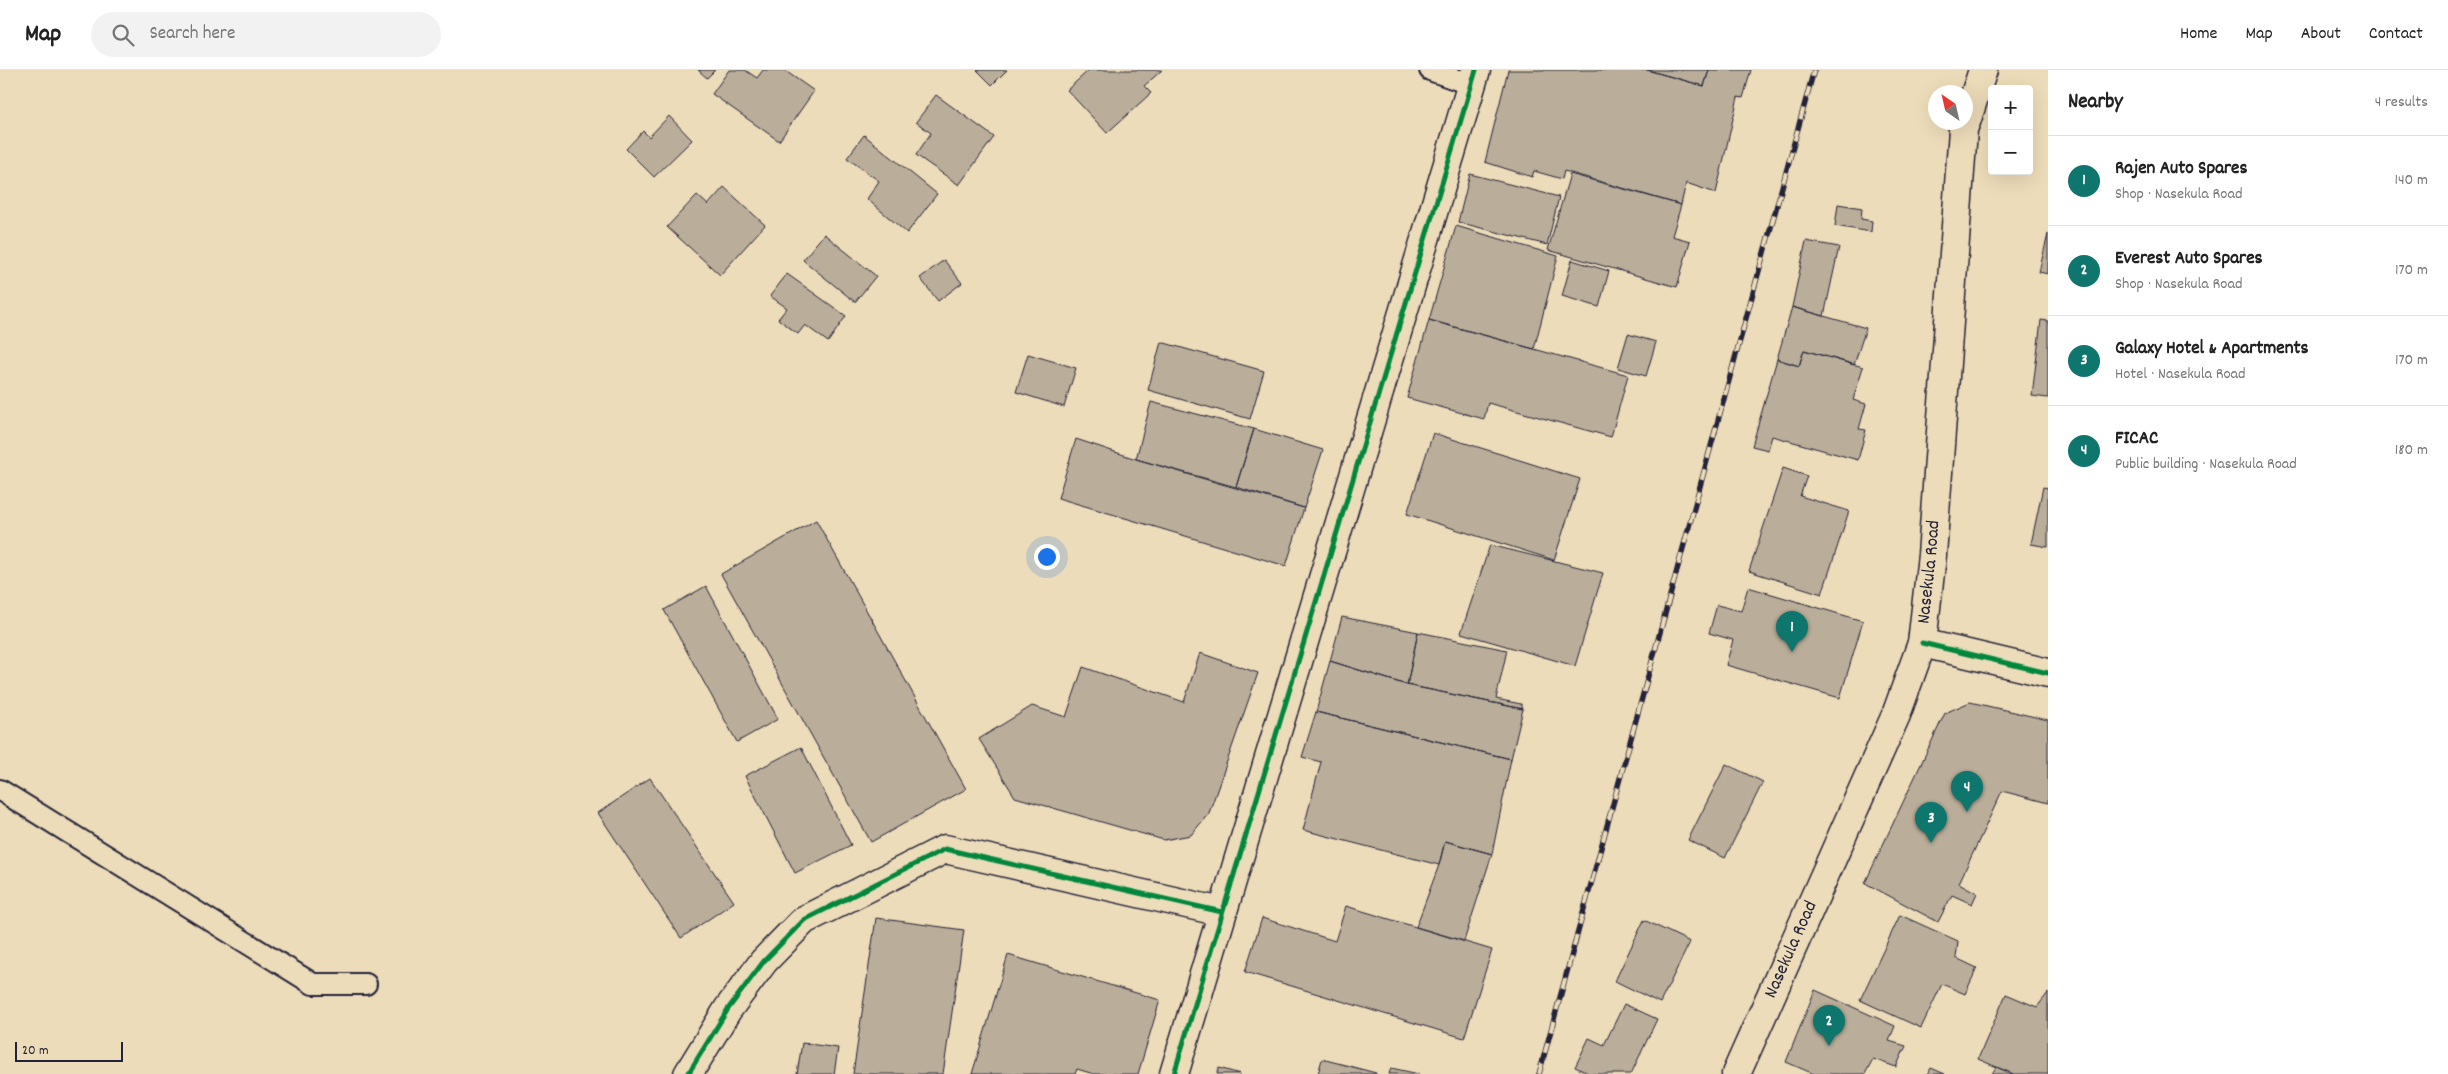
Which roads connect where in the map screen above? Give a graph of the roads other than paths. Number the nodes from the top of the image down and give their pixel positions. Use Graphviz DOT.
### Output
graph roads {
  1 [pos="1430,70"];
  2 [pos="1984,70"];
  3 [pos="1474,77"];
  4 [pos="1973,100"];
  5 [pos="1963,130"];
  6 [pos="1922,643"];
  7 [pos="2048,673"];
  8 [pos="0,790"];
  9 [pos="1222,912"];
  10 [pos="366,984"];
  11 [pos="688,1074"];
  12 [pos="1174,1074"];
  13 [pos="1736,1074"];
  1 -- 3 [label="lane"];
  2 -- 4 [label="street, Nasekula Road"];
  3 -- 9 [label="street"];
  5 -- 6 [label="street, Nasekula Road"];
  6 -- 7 [label="street"];
  6 -- 13 [label="street, Nasekula Road"];
  8 -- 10 [label="lane"];
  9 -- 11 [label="street"];
  9 -- 12 [label="street"];
}
